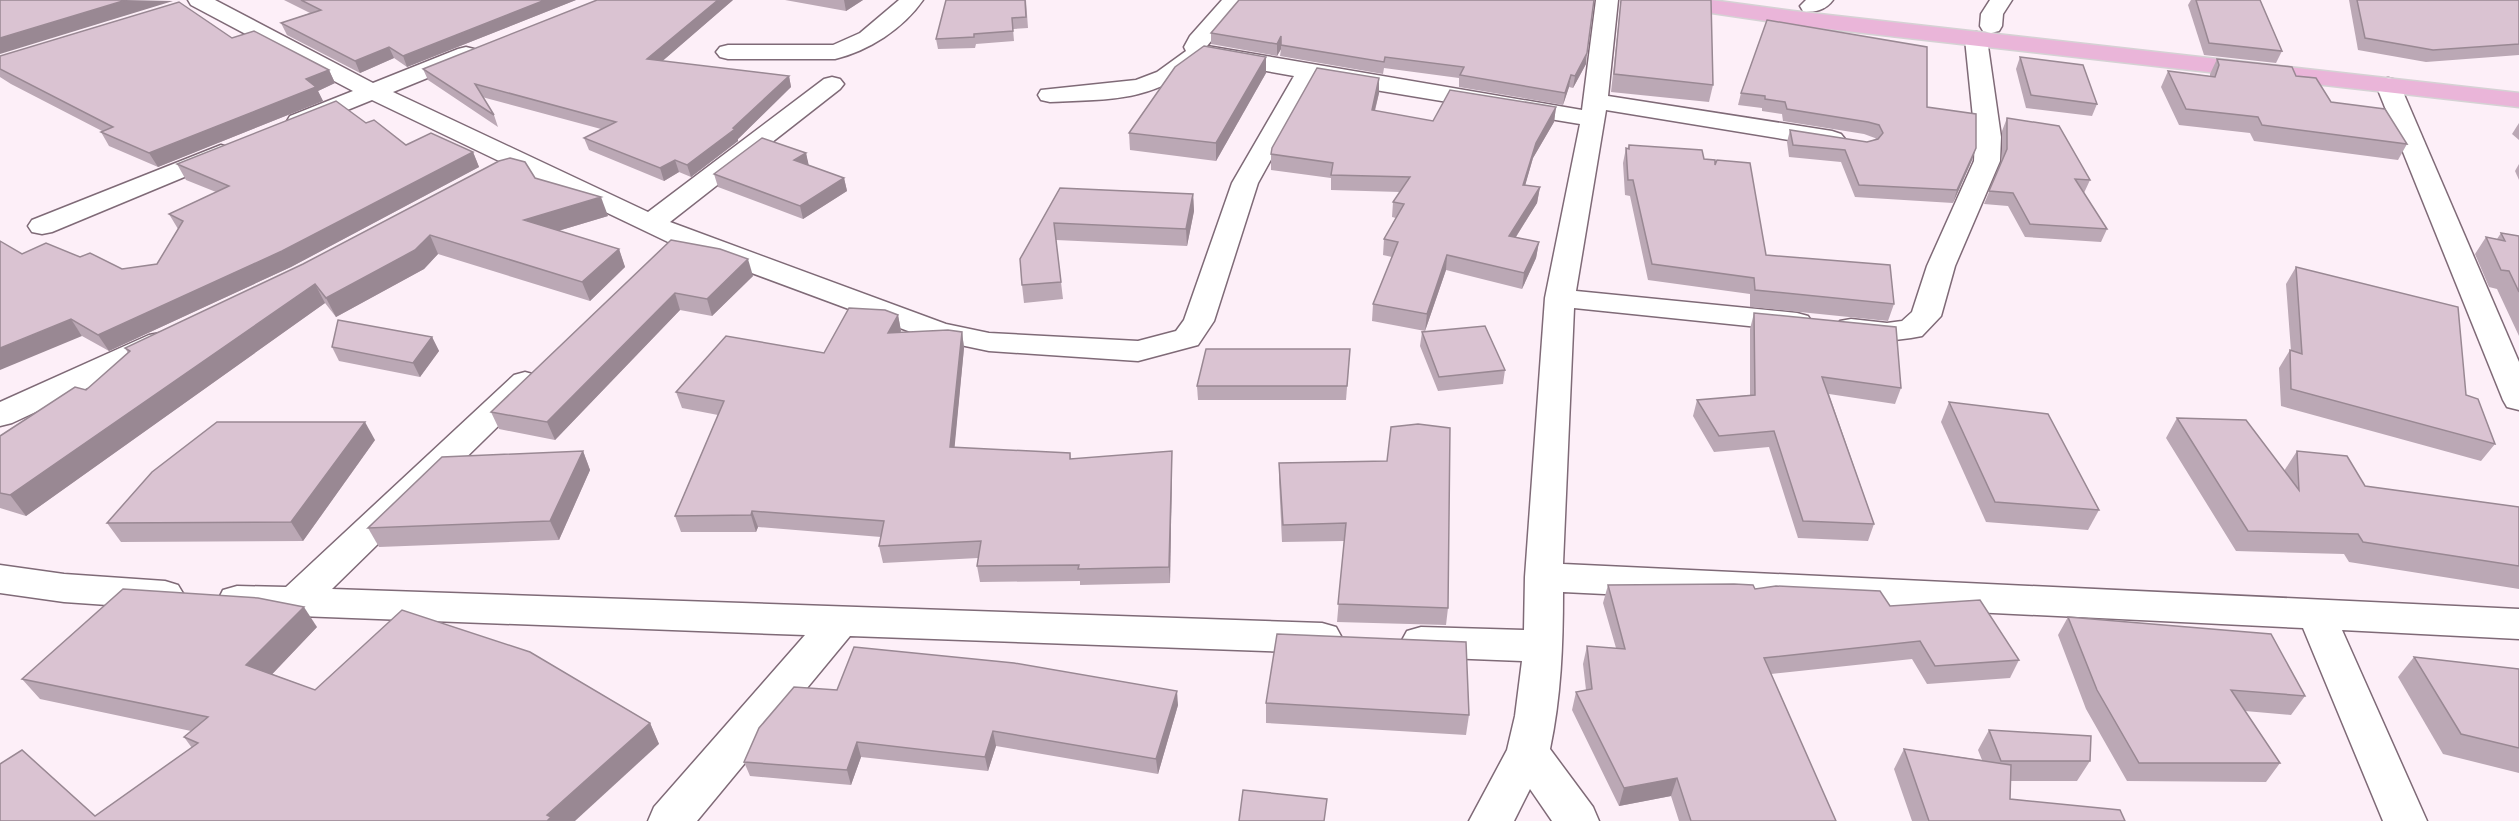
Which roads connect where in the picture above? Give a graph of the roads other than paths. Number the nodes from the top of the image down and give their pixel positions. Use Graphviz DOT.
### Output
graph roads {
  1 [pos="912,0"];
  2 [pos="1234,0"];
  3 [pos="1607,0"];
  4 [pos="1664,0"];
  5 [pos="1765,0"];
  6 [pos="2001,0"];
  7 [pos="196,2"];
  8 [pos="1817,3"];
  9 [pos="1983,32"];
  10 [pos="481,48"];
  11 [pos="728,52"];
  12 [pos="1199,52"];
  13 [pos="1308,72"];
  14 [pos="832,84"];
  15 [pos="2388,85"];
  16 [pos="2519,85"];
  17 [pos="371,91"];
  18 [pos="1050,96"];
  19 [pos="2519,100"];
  20 [pos="1595,110"];
  21 [pos="272,132"];
  22 [pos="1852,142"];
  23 [pos="240,145"];
  24 [pos="516,161"];
  25 [pos="486,177"];
  26 [pos="42,226"];
  27 [pos="664,229"];
  28 [pos="652,260"];
  29 [pos="1560,298"];
  30 [pos="188,329"];
  31 [pos="550,358"];
  32 [pos="2519,400"];
  33 [pos="0,415"];
  34 [pos="1544,577"];
  35 [pos="0,579"];
  36 [pos="293,604"];
  37 [pos="2316,614"];
  38 [pos="840,621"];
  39 [pos="2519,624"];
  40 [pos="1543,646"];
  41 [pos="1528,752"];
  42 [pos="670,821"];
  43 [pos="1491,821"];
  44 [pos="1577,821"];
  45 [pos="2404,821"];
  1 -- 11 [label="street"];
  2 -- 12 [label="street"];
  3 -- 20 [label="street"];
  4 -- 9 [label="main road"];
  5 -- 8 [label="main road"];
  6 -- 9 [label="street"];
  7 -- 17 [label="street"];
  8 -- 9 [label="main road"];
  9 -- 15 [label="main road"];
  9 -- 16 [label="main road"];
  9 -- 29 [label="street"];
  10 -- 17 [label="street"];
  12 -- 13 [label="street"];
  12 -- 18 [label="street"];
  13 -- 20 [label="street"];
  13 -- 27 [label="street"];
  14 -- 27 [label="street"];
  15 -- 19 [label="main road"];
  15 -- 32 [label="street"];
  17 -- 21 [label="street"];
  17 -- 24 [label="street"];
  20 -- 22 [label="street"];
  20 -- 29 [label="street"];
  23 -- 26 [label="street"];
  24 -- 25 [label="street"];
  24 -- 27 [label="street"];
  27 -- 28 [label="street"];
  29 -- 34 [label="street"];
  30 -- 33 [label="street"];
  31 -- 36 [label="street"];
  34 -- 37 [label="street"];
  34 -- 40 [label="street"];
  35 -- 36 [label="street"];
  36 -- 38 [label="street"];
  37 -- 39 [label="street"];
  37 -- 45 [label="street"];
  38 -- 40 [label="street"];
  38 -- 42 [label="street"];
  40 -- 41 [label="street"];
  41 -- 43 [label="street"];
  41 -- 44 [label="street"];
}
